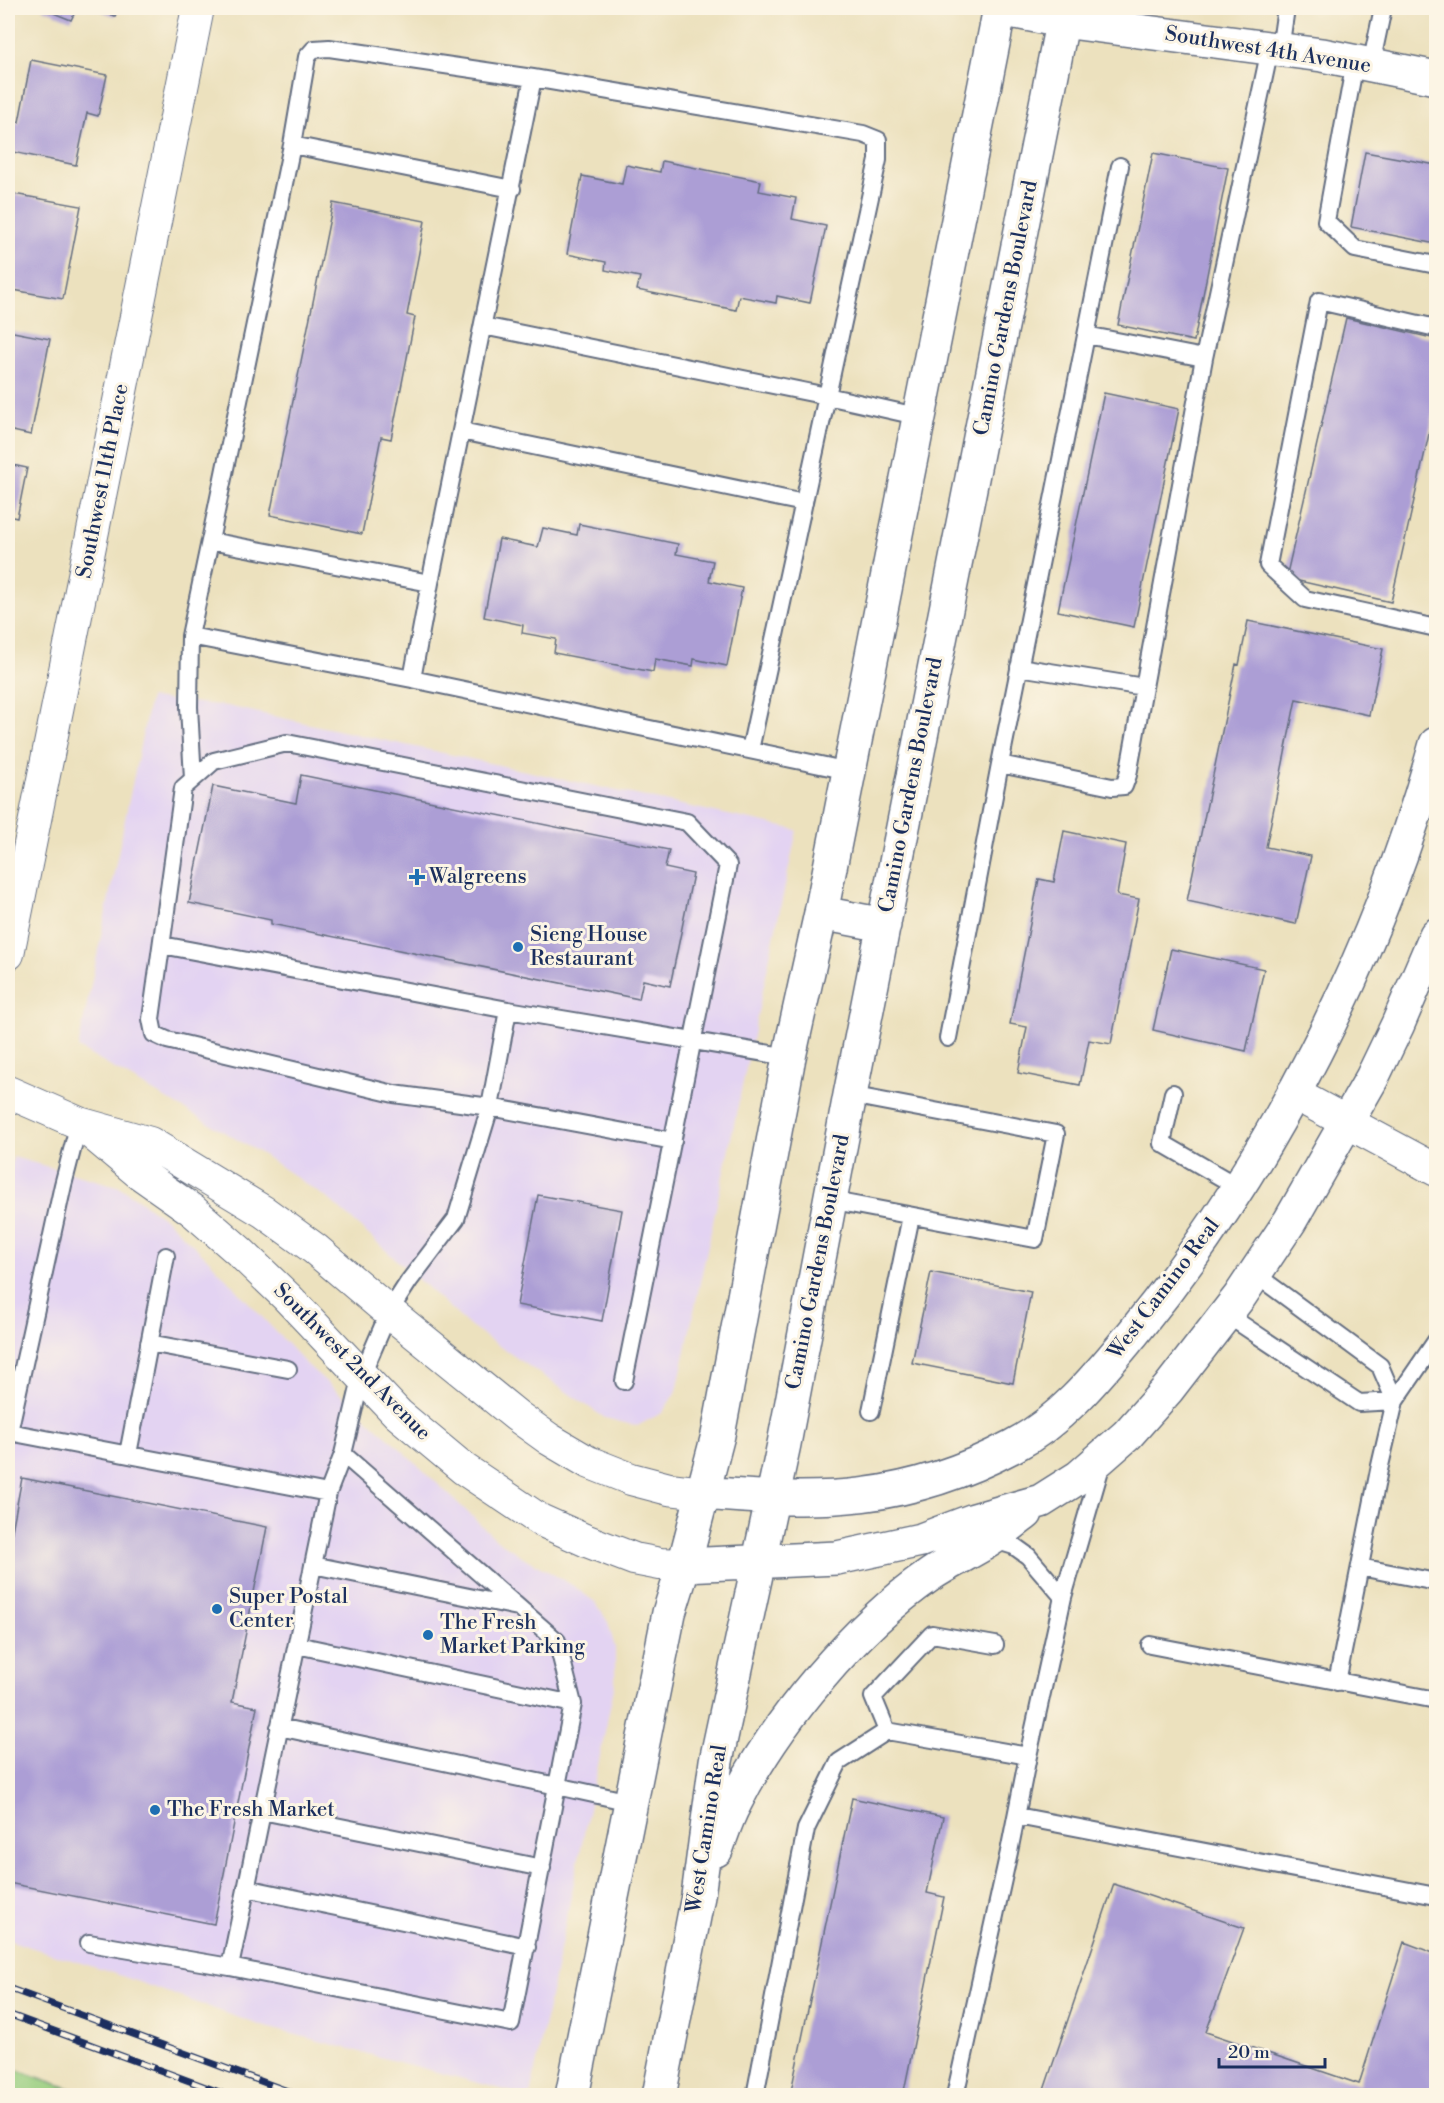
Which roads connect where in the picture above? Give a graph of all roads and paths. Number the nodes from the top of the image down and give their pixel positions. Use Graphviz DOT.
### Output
graph roads {
  1 [pos="198,8"];
  2 [pos="998,8"];
  3 [pos="1286,8"];
  4 [pos="1383,8"];
  5 [pos="1064,14"];
  6 [pos="1275,49"];
  7 [pos="1363,63"];
  8 [pos="533,78"];
  9 [pos="1437,78"];
  10 [pos="292,145"];
  11 [pos="1120,166"];
  12 [pos="512,189"];
  13 [pos="1437,265"];
  14 [pos="483,326"];
  15 [pos="1437,328"];
  16 [pos="1086,335"];
  17 [pos="1204,358"];
  18 [pos="828,396"];
  19 [pos="921,417"];
  20 [pos="461,431"];
  21 [pos="804,503"];
  22 [pos="210,541"];
  23 [pos="430,583"];
  24 [pos="1437,628"];
  25 [pos="190,636"];
  26 [pos="1019,667"];
  27 [pos="412,679"];
  28 [pos="1144,687"];
  29 [pos="1437,744"];
  30 [pos="750,750"];
  31 [pos="1000,764"];
  32 [pos="849,771"];
  33 [pos="194,779"];
  34 [pos="821,913"];
  35 [pos="884,925"];
  36 [pos="1437,935"];
  37 [pos="162,945"];
  38 [pos="8,954"];
  39 [pos="508,1010"];
  40 [pos="948,1038"];
  41 [pos="692,1041"];
  42 [pos="789,1057"];
  43 [pos="8,1092"];
  44 [pos="1173,1093"];
  45 [pos="1293,1093"];
  46 [pos="850,1095"];
  47 [pos="490,1107"];
  48 [pos="79,1123"];
  49 [pos="1347,1123"];
  50 [pos="673,1141"];
  51 [pos="1437,1170"];
  52 [pos="1238,1187"];
  53 [pos="829,1200"];
  54 [pos="911,1216"];
  55 [pos="166,1256"];
  56 [pos="1255,1274"];
  57 [pos="389,1312"];
  58 [pos="1226,1314"];
  59 [pos="1437,1341"];
  60 [pos="149,1344"];
  61 [pos="288,1368"];
  62 [pos="362,1375"];
  63 [pos="624,1381"];
  64 [pos="1395,1401"];
  65 [pos="871,1411"];
  66 [pos="8,1436"];
  67 [pos="128,1454"];
  68 [pos="343,1454"];
  69 [pos="1105,1454"];
  70 [pos="328,1493"];
  71 [pos="704,1493"];
  72 [pos="772,1499"];
  73 [pos="1041,1501"];
  74 [pos="991,1539"];
  75 [pos="759,1563"];
  76 [pos="313,1565"];
  77 [pos="684,1565"];
  78 [pos="1360,1567"];
  79 [pos="1437,1582"];
  80 [pos="1063,1597"];
  81 [pos="518,1608"];
  82 [pos="297,1645"];
  83 [pos="1150,1645"];
  84 [pos="995,1646"];
  85 [pos="1337,1682"];
  86 [pos="1437,1700"];
  87 [pos="573,1704"];
  88 [pos="279,1727"];
  89 [pos="887,1731"];
  90 [pos="1028,1756"];
  91 [pos="557,1786"];
  92 [pos="630,1802"];
  93 [pos="262,1811"];
  94 [pos="1017,1816"];
  95 [pos="542,1868"];
  96 [pos="246,1888"];
  97 [pos="698,1896"];
  98 [pos="1437,1896"];
  99 [pos="89,1943"];
  100 [pos="527,1947"];
  101 [pos="230,1967"];
  102 [pos="572,2096"];
  103 [pos="659,2096"];
  104 [pos="755,2096"];
  105 [pos="955,2096"];
  1 -- 38 [label="street, Southwest 11th Place"];
  2 -- 5 [label="street, Southwest 4th Avenue"];
  2 -- 19 [label="street"];
  3 -- 6 [label="lane"];
  4 -- 7 [label="lane"];
  5 -- 6 [label="street, Southwest 4th Avenue"];
  5 -- 35 [label="street, Camino Gardens Boulevard"];
  6 -- 7 [label="street, Southwest 4th Avenue"];
  6 -- 17 [label="lane"];
  7 -- 9 [label="street, Southwest 4th Avenue"];
  7 -- 13 [label="lane"];
  8 -- 10 [label="lane"];
  8 -- 12 [label="lane"];
  8 -- 18 [label="lane"];
  10 -- 12 [label="lane"];
  10 -- 22 [label="lane"];
  11 -- 16 [label="lane"];
  12 -- 14 [label="lane"];
  14 -- 18 [label="lane"];
  14 -- 20 [label="lane"];
  15 -- 24 [label="lane"];
  16 -- 17 [label="lane"];
  16 -- 26 [label="lane"];
  17 -- 28 [label="lane"];
  18 -- 19 [label="lane"];
  18 -- 21 [label="lane"];
  19 -- 32 [label="street"];
  20 -- 21 [label="lane"];
  20 -- 23 [label="lane"];
  21 -- 30 [label="lane"];
  22 -- 23 [label="lane"];
  22 -- 25 [label="lane"];
  23 -- 27 [label="lane"];
  25 -- 27 [label="lane"];
  25 -- 33 [label="lane"];
  26 -- 28 [label="lane"];
  26 -- 31 [label="lane"];
  27 -- 30 [label="lane"];
  28 -- 31 [label="lane"];
  29 -- 45 [label="street, West Camino Real"];
  30 -- 32 [label="lane"];
  31 -- 40 [label="lane"];
  32 -- 34 [label="street"];
  33 -- 37 [label="lane"];
  33 -- 41 [label="lane"];
  34 -- 35 [label="street"];
  34 -- 42 [label="street"];
  35 -- 46 [label="street, Camino Gardens Boulevard"];
  36 -- 49 [label="street"];
  37 -- 39 [label="lane"];
  37 -- 47 [label="lane"];
  39 -- 41 [label="lane"];
  39 -- 47 [label="lane"];
  41 -- 42 [label="lane"];
  41 -- 50 [label="lane"];
  42 -- 71 [label="street"];
  43 -- 48 [label="street, Southwest 2nd Avenue"];
  44 -- 52 [label="lane"];
  45 -- 49 [label="street"];
  45 -- 52 [label="street, West Camino Real"];
  46 -- 53 [label="street, Camino Gardens Boulevard"];
  46 -- 54 [label="lane"];
  47 -- 50 [label="lane"];
  47 -- 57 [label="lane"];
  48 -- 57 [label="street, Southwest 2nd Avenue"];
  48 -- 62 [label="street, Southwest 2nd Avenue"];
  48 -- 66 [label="lane"];
  49 -- 51 [label="street"];
  49 -- 56 [label="street"];
  50 -- 63 [label="lane"];
  52 -- 72 [label="street, West Camino Real"];
  53 -- 54 [label="lane"];
  53 -- 72 [label="street, Camino Gardens Boulevard"];
  54 -- 65 [label="lane"];
  55 -- 60 [label="lane"];
  56 -- 58 [label="street"];
  56 -- 64 [label="lane"];
  57 -- 62 [label="lane"];
  57 -- 71 [label="street, Southwest 2nd Avenue"];
  58 -- 64 [label="lane"];
  58 -- 69 [label="street"];
  59 -- 64 [label="lane"];
  60 -- 61 [label="lane"];
  60 -- 67 [label="lane"];
  62 -- 68 [label="lane"];
  62 -- 77 [label="street, Southwest 2nd Avenue"];
  64 -- 78 [label="lane"];
  66 -- 67 [label="lane"];
  67 -- 70 [label="lane"];
  68 -- 70 [label="lane"];
  68 -- 81 [label="lane"];
  69 -- 73 [label="street"];
  69 -- 80 [label="lane"];
  70 -- 76 [label="lane"];
  71 -- 72 [label="street, West Camino Real"];
  71 -- 77 [label="street"];
  72 -- 75 [label="street, Camino Gardens Boulevard"];
  73 -- 74 [label="street"];
  73 -- 75 [label="street"];
  74 -- 80 [label="lane"];
  74 -- 97 [label="street"];
  75 -- 77 [label="street"];
  75 -- 97 [label="street, West Camino Real"];
  76 -- 81 [label="lane"];
  76 -- 82 [label="lane"];
  77 -- 92 [label="street"];
  78 -- 79 [label="lane"];
  78 -- 85 [label="lane"];
  80 -- 90 [label="lane"];
  81 -- 87 [label="lane"];
  82 -- 87 [label="lane"];
  82 -- 88 [label="lane"];
  83 -- 85 [label="lane"];
  84 -- 89 [label="lane"];
  85 -- 86 [label="lane"];
  87 -- 91 [label="lane"];
  88 -- 91 [label="lane"];
  88 -- 93 [label="lane"];
  89 -- 90 [label="lane"];
  89 -- 104 [label="lane"];
  90 -- 94 [label="lane"];
  91 -- 92 [label="lane"];
  91 -- 95 [label="lane"];
  92 -- 102 [label="street"];
  93 -- 95 [label="lane"];
  93 -- 96 [label="lane"];
  94 -- 98 [label="lane"];
  94 -- 105 [label="lane"];
  95 -- 100 [label="lane"];
  96 -- 100 [label="lane"];
  96 -- 101 [label="lane"];
  97 -- 103 [label="street, West Camino Real"];
  99 -- 101 [label="lane"];
  100 -- 101 [label="lane"];
}
